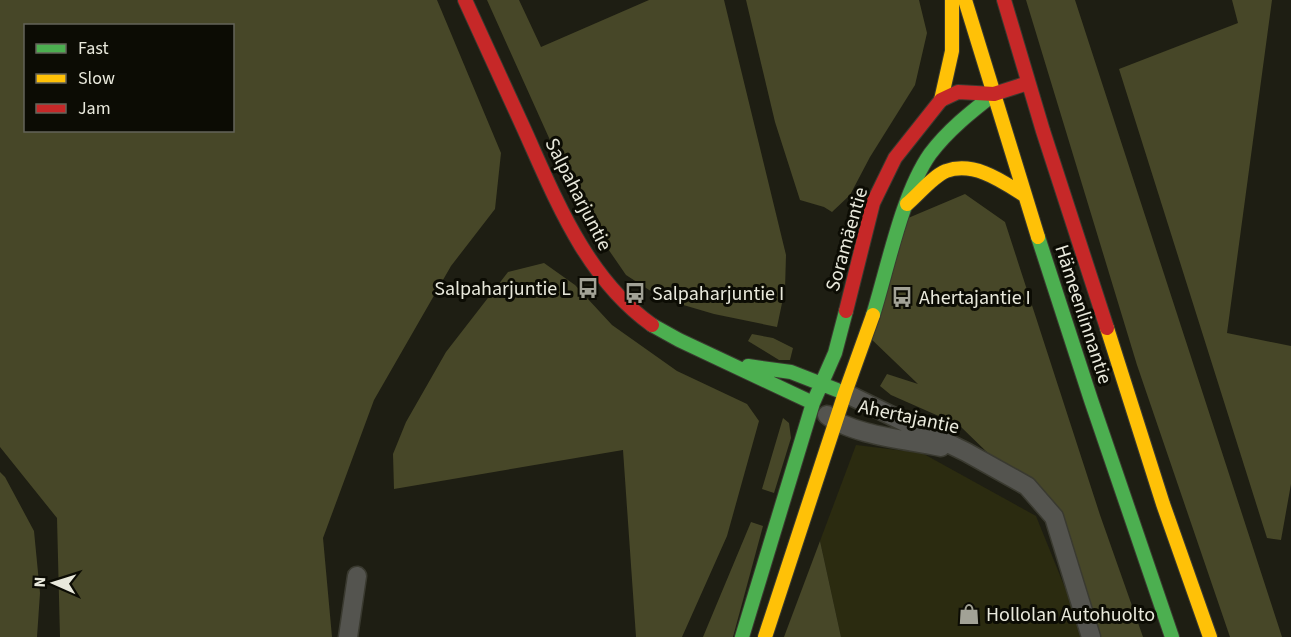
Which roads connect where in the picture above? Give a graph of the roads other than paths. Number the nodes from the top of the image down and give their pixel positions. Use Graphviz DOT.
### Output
graph roads {
  1 [pos="465,0"];
  2 [pos="952,0"];
  3 [pos="965,0"];
  4 [pos="1004,0"];
  5 [pos="1028,83"];
  6 [pos="994,94"];
  7 [pos="941,100"];
  8 [pos="1024,195"];
  9 [pos="907,204"];
  10 [pos="733,364"];
  11 [pos="821,385"];
  12 [pos="845,393"];
  13 [pos="813,404"];
  14 [pos="836,422"];
  15 [pos="966,452"];
  16 [pos="357,576"];
  17 [pos="348,637"];
  18 [pos="742,637"];
  19 [pos="765,637"];
  20 [pos="1092,637"];
  21 [pos="1172,637"];
  22 [pos="1210,637"];
  1 -- 10 [label="street, Salpaharjuntie"];
  2 -- 7 [label="street"];
  3 -- 6 [label="street, Hämeenlinnantie"];
  4 -- 5 [label="street, Hämeenlinnantie"];
  5 -- 6 [label="street"];
  5 -- 22 [label="street, Hämeenlinnantie"];
  6 -- 7 [label="street"];
  6 -- 8 [label="street, Hämeenlinnantie"];
  6 -- 9 [label="street"];
  7 -- 11 [label="street, Soramäentie"];
  8 -- 9 [label="street"];
  8 -- 21 [label="street, Hämeenlinnantie"];
  9 -- 12 [label="street"];
  10 -- 11 [label="street"];
  10 -- 13 [label="street, Salpaharjuntie"];
  11 -- 12 [label="street"];
  11 -- 13 [label="street, Soramäentie"];
  12 -- 14 [label="street"];
  12 -- 15 [label="street, Ahertajantie"];
  13 -- 14 [label="street, Ahertajantie"];
  13 -- 18 [label="street, Soramäentie"];
  14 -- 15 [label="street, Ahertajantie"];
  14 -- 19 [label="street"];
  15 -- 20 [label="street, Ahertajantie"];
  16 -- 17 [label="street"];
}
